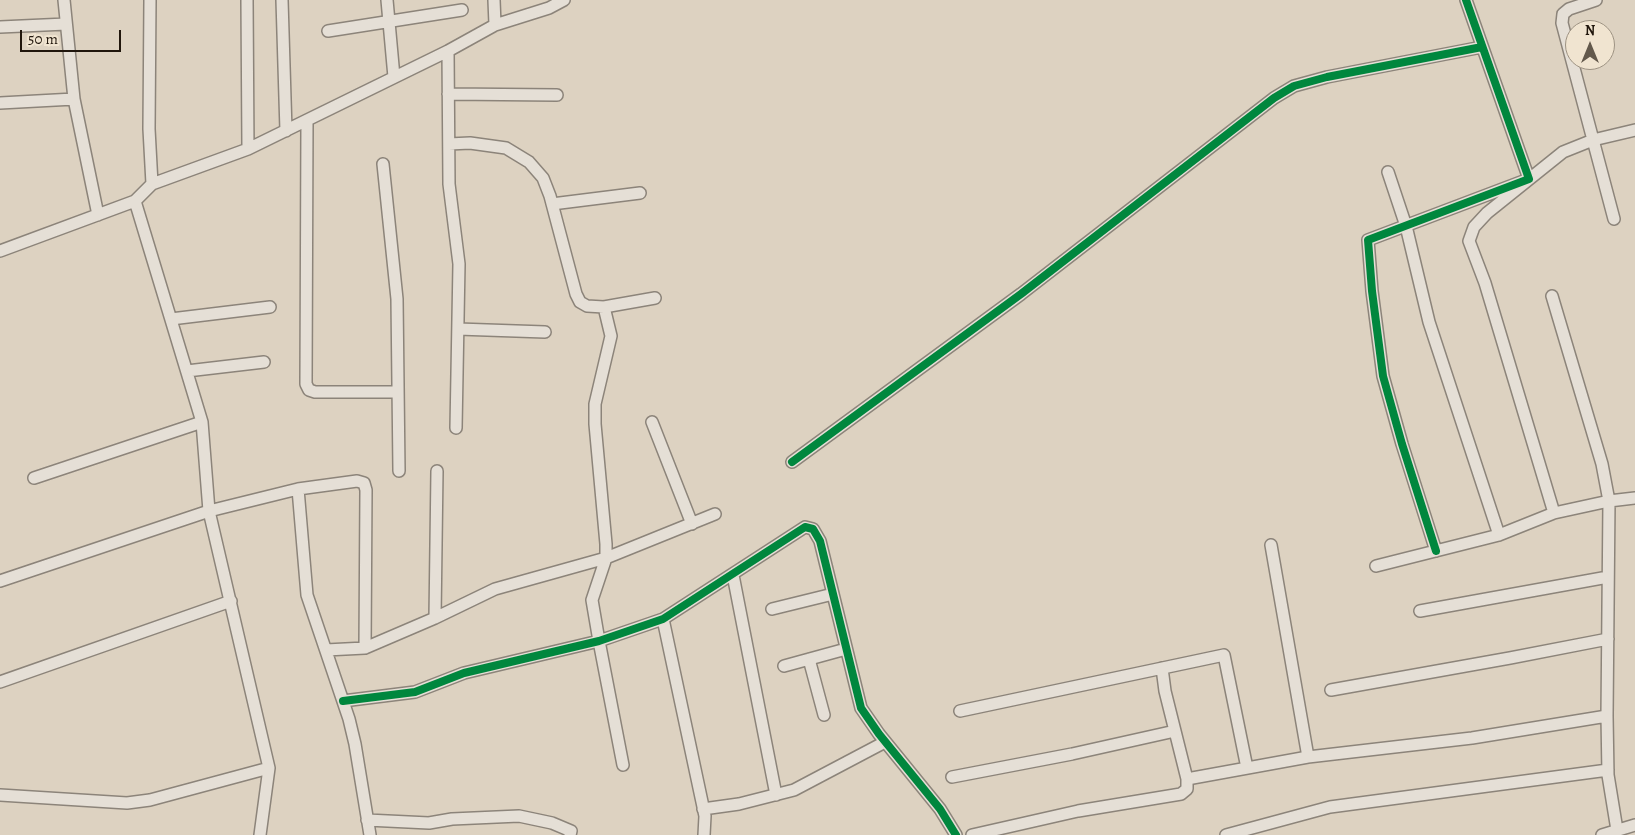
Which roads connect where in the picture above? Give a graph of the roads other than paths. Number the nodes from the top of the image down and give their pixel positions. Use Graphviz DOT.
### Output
graph roads {
  1 [pos="64,0"];
  2 [pos="150,0"];
  3 [pos="247,0"];
  4 [pos="282,0"];
  5 [pos="387,0"];
  6 [pos="494,0"];
  7 [pos="564,0"];
  8 [pos="1466,0"];
  9 [pos="1596,0"];
  10 [pos="462,10"];
  11 [pos="389,21"];
  12 [pos="66,24"];
  13 [pos="495,25"];
  14 [pos="0,27"];
  15 [pos="328,31"];
  16 [pos="1482,47"];
  17 [pos="448,51"];
  18 [pos="394,78"];
  19 [pos="448,94"];
  20 [pos="557,95"];
  21 [pos="74,99"];
  22 [pos="0,103"];
  23 [pos="307,121"];
  24 [pos="1635,130"];
  25 [pos="286,131"];
  26 [pos="1593,140"];
  27 [pos="449,144"];
  28 [pos="248,149"];
  29 [pos="383,164"];
  30 [pos="1388,172"];
  31 [pos="1529,179"];
  32 [pos="152,184"];
  33 [pos="640,192"];
  34 [pos="135,201"];
  35 [pos="552,204"];
  36 [pos="98,215"];
  37 [pos="1614,219"];
  38 [pos="1406,226"];
  39 [pos="0,251"];
  40 [pos="1552,296"];
  41 [pos="655,298"];
  42 [pos="270,307"];
  43 [pos="604,307"];
  44 [pos="171,319"];
  45 [pos="458,329"];
  46 [pos="544,332"];
  47 [pos="264,362"];
  48 [pos="187,371"];
  49 [pos="397,392"];
  50 [pos="202,422"];
  51 [pos="652,422"];
  52 [pos="456,428"];
  53 [pos="792,462"];
  54 [pos="437,471"];
  55 [pos="399,472"];
  56 [pos="34,478"];
  57 [pos="298,489"];
  58 [pos="1635,498"];
  59 [pos="1610,500"];
  60 [pos="209,511"];
  61 [pos="1554,513"];
  62 [pos="715,514"];
  63 [pos="692,524"];
  64 [pos="1499,535"];
  65 [pos="1270,546"];
  66 [pos="1436,551"];
  67 [pos="606,558"];
  68 [pos="1376,566"];
  69 [pos="733,575"];
  70 [pos="1608,577"];
  71 [pos="0,580"];
  72 [pos="833,594"];
  73 [pos="231,601"];
  74 [pos="772,609"];
  75 [pos="1420,611"];
  76 [pos="435,618"];
  77 [pos="663,619"];
  78 [pos="1608,639"];
  79 [pos="599,641"];
  80 [pos="365,648"];
  81 [pos="846,649"];
  82 [pos="326,650"];
  83 [pos="809,659"];
  84 [pos="784,666"];
  85 [pos="1162,668"];
  86 [pos="0,682"];
  87 [pos="1331,690"];
  88 [pos="343,701"];
  89 [pos="960,711"];
  90 [pos="824,715"];
  91 [pos="1607,716"];
  92 [pos="1175,731"];
  93 [pos="885,742"];
  94 [pos="1308,757"];
  95 [pos="623,765"];
  96 [pos="269,768"];
  97 [pos="1247,768"];
  98 [pos="1608,770"];
  99 [pos="952,776"];
  100 [pos="1187,779"];
  101 [pos="0,795"];
  102 [pos="776,795"];
  103 [pos="703,809"];
  104 [pos="367,820"];
  105 [pos="1635,825"];
  106 [pos="1617,830"];
  107 [pos="260,835"];
  108 [pos="370,835"];
  109 [pos="570,835"];
  110 [pos="704,835"];
  111 [pos="956,835"];
  112 [pos="972,835"];
  113 [pos="1226,835"];
  114 [pos="1602,835"];
  1 -- 12 [label="street"];
  2 -- 32 [label="street"];
  3 -- 28 [label="street"];
  4 -- 25 [label="street"];
  5 -- 11 [label="street"];
  6 -- 13 [label="street"];
  7 -- 13 [label="street"];
  8 -- 16 [label="street"];
  9 -- 26 [label="street"];
  10 -- 11 [label="street"];
  11 -- 15 [label="street"];
  11 -- 18 [label="street"];
  12 -- 14 [label="street"];
  12 -- 21 [label="street"];
  13 -- 17 [label="street"];
  16 -- 31 [label="street"];
  16 -- 53 [label="street"];
  17 -- 18 [label="street"];
  17 -- 19 [label="street"];
  18 -- 23 [label="street"];
  19 -- 20 [label="street"];
  19 -- 27 [label="street"];
  21 -- 22 [label="street"];
  21 -- 36 [label="street"];
  23 -- 25 [label="street"];
  23 -- 49 [label="street"];
  24 -- 26 [label="street"];
  25 -- 28 [label="street"];
  26 -- 31 [label="street"];
  26 -- 37 [label="street"];
  27 -- 35 [label="street"];
  27 -- 45 [label="street"];
  28 -- 32 [label="street"];
  29 -- 49 [label="street"];
  30 -- 38 [label="street"];
  31 -- 38 [label="street"];
  31 -- 61 [label="street"];
  32 -- 34 [label="street"];
  33 -- 35 [label="street"];
  34 -- 36 [label="street"];
  34 -- 44 [label="street"];
  35 -- 43 [label="street"];
  36 -- 39 [label="street"];
  38 -- 64 [label="street"];
  38 -- 66 [label="street"];
  40 -- 59 [label="street"];
  41 -- 43 [label="street"];
  42 -- 44 [label="street"];
  43 -- 67 [label="street"];
  44 -- 48 [label="street"];
  45 -- 46 [label="street"];
  45 -- 52 [label="street"];
  47 -- 48 [label="street"];
  48 -- 50 [label="street"];
  49 -- 55 [label="street"];
  50 -- 56 [label="street"];
  50 -- 60 [label="street"];
  51 -- 63 [label="street"];
  54 -- 76 [label="street"];
  57 -- 60 [label="street"];
  57 -- 80 [label="street"];
  57 -- 82 [label="street"];
  58 -- 59 [label="street"];
  59 -- 61 [label="street"];
  59 -- 70 [label="street"];
  60 -- 71 [label="street"];
  60 -- 73 [label="street"];
  61 -- 64 [label="street"];
  62 -- 63 [label="street"];
  63 -- 67 [label="street"];
  64 -- 66 [label="street"];
  65 -- 94 [label="street"];
  66 -- 68 [label="street"];
  67 -- 76 [label="street"];
  67 -- 79 [label="street"];
  69 -- 72 [label="street"];
  69 -- 77 [label="street"];
  69 -- 102 [label="street"];
  70 -- 75 [label="street"];
  70 -- 78 [label="street"];
  72 -- 74 [label="street"];
  72 -- 81 [label="street"];
  73 -- 86 [label="street"];
  73 -- 96 [label="street"];
  76 -- 80 [label="street"];
  77 -- 79 [label="street"];
  77 -- 103 [label="street"];
  78 -- 87 [label="street"];
  78 -- 91 [label="street"];
  79 -- 88 [label="street"];
  79 -- 95 [label="street"];
  80 -- 82 [label="street"];
  81 -- 83 [label="street"];
  81 -- 93 [label="street"];
  82 -- 88 [label="street"];
  83 -- 84 [label="street"];
  83 -- 90 [label="street"];
  85 -- 89 [label="street"];
  85 -- 92 [label="street"];
  85 -- 97 [label="street"];
  88 -- 104 [label="street"];
  91 -- 94 [label="street"];
  91 -- 98 [label="street"];
  92 -- 99 [label="street"];
  92 -- 100 [label="street"];
  93 -- 102 [label="street"];
  93 -- 111 [label="street"];
  94 -- 97 [label="street"];
  96 -- 101 [label="street"];
  96 -- 107 [label="street"];
  97 -- 100 [label="street"];
  98 -- 106 [label="street"];
  98 -- 113 [label="street"];
  100 -- 112 [label="street"];
  102 -- 103 [label="street"];
  103 -- 110 [label="street"];
  104 -- 108 [label="street"];
  104 -- 109 [label="street"];
  105 -- 106 [label="street"];
  106 -- 114 [label="street"];
}
